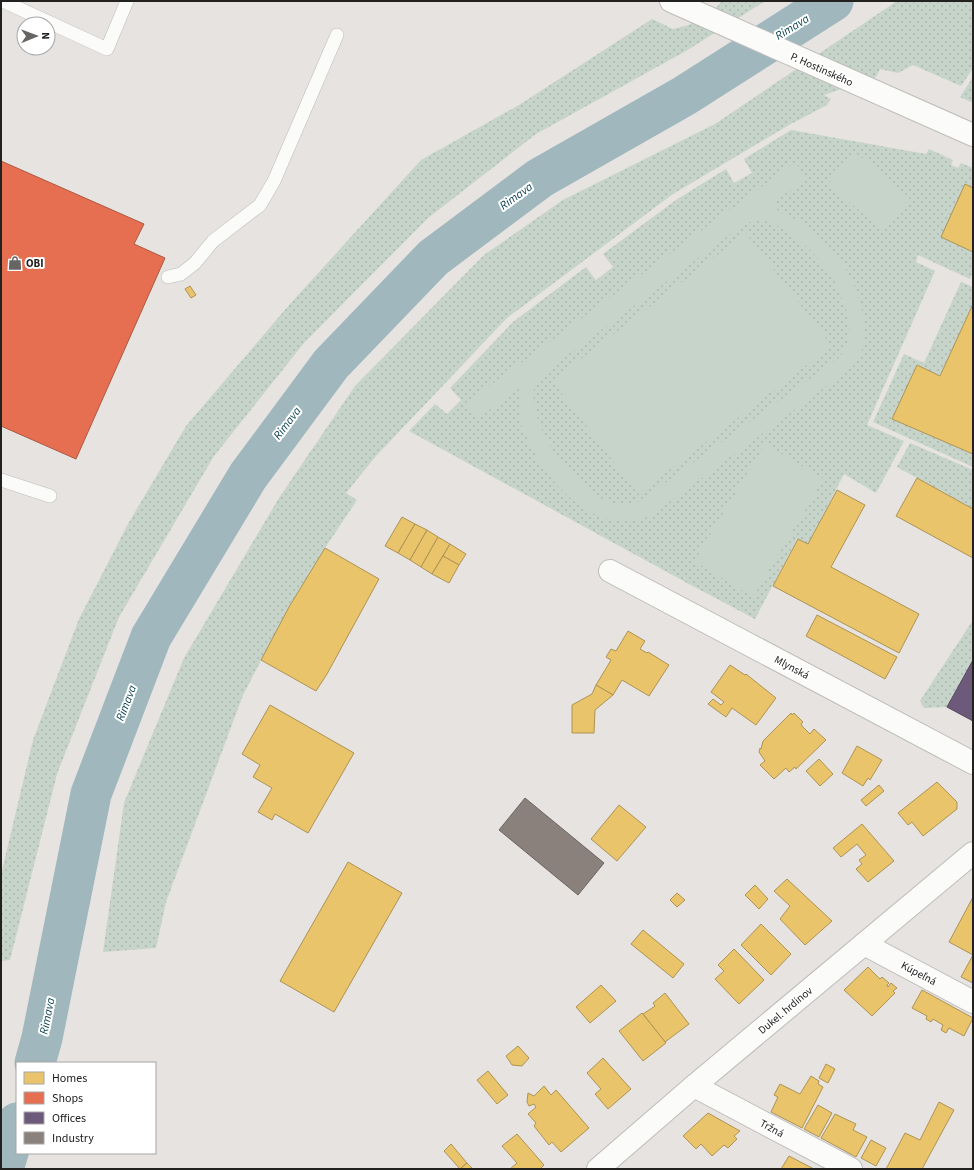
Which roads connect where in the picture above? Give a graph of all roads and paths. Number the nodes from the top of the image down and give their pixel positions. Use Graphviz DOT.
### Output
graph roads {
  1 [pos="3,1"];
  2 [pos="127,1"];
  3 [pos="679,5"];
  4 [pos="338,34"];
  5 [pos="973,135"];
  6 [pos="168,277"];
  7 [pos="1,480"];
  8 [pos="50,496"];
  9 [pos="610,571"];
  10 [pos="973,763"];
  11 [pos="973,853"];
  12 [pos="864,944"];
  13 [pos="973,1002"];
  14 [pos="694,1086"];
  15 [pos="598,1169"];
  16 [pos="851,1169"];
  1 -- 2 [label="lane"];
  3 -- 5 [label="street, P. Hostinského"];
  4 -- 6 [label="lane"];
  7 -- 8 [label="lane"];
  9 -- 10 [label="street, Mlynská"];
  11 -- 12 [label="street, Dukel. hrdinov"];
  12 -- 13 [label="street, Kúpeľná"];
  12 -- 14 [label="street, Dukel. hrdinov"];
  14 -- 15 [label="street, Dukel. hrdinov"];
  14 -- 16 [label="street, Tržná"];
}
